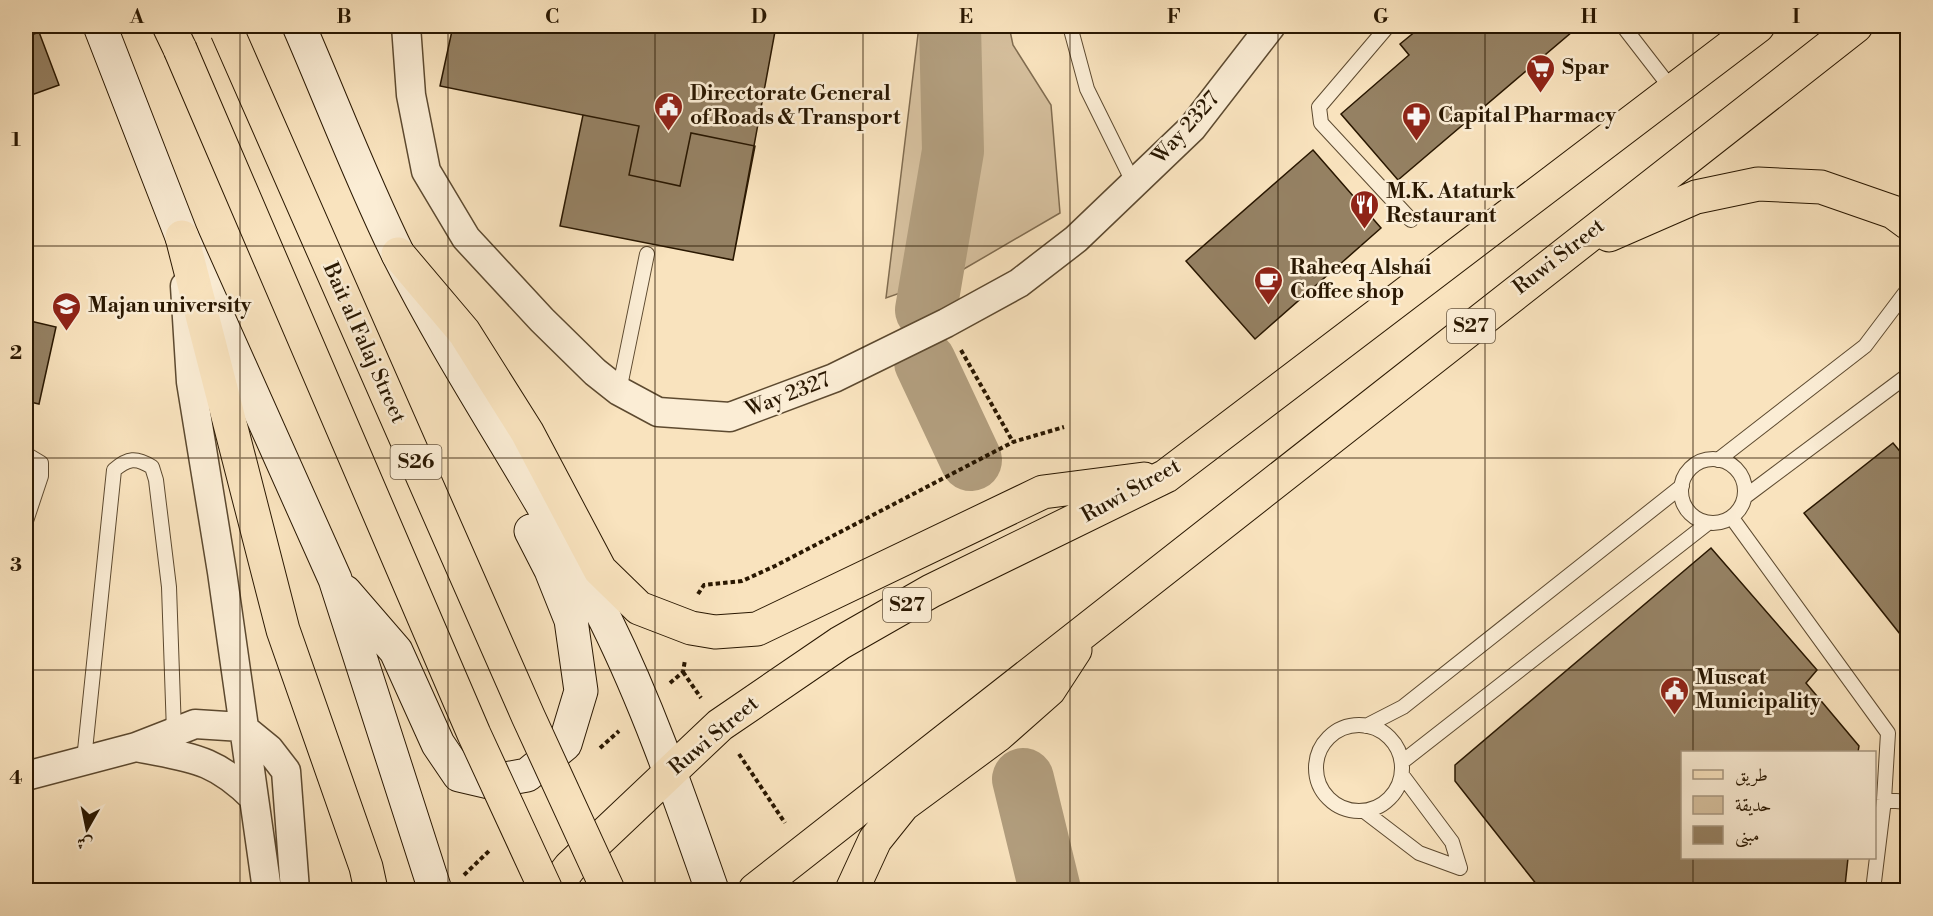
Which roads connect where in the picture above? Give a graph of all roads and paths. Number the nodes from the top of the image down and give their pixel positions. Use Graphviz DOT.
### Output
graph roads {
  1 [pos="100,26"];
  2 [pos="299,26"];
  3 [pos="406,26"];
  4 [pos="1070,26"];
  5 [pos="1271,26"];
  6 [pos="1388,26"];
  7 [pos="1623,26"];
  8 [pos="1758,26"];
  9 [pos="1856,26"];
  10 [pos="226,28"];
  11 [pos="174,37"];
  12 [pos="1674,92"];
  13 [pos="1134,184"];
  14 [pos="1411,220"];
  15 [pos="1908,223"];
  16 [pos="182,237"];
  17 [pos="398,254"];
  18 [pos="646,254"];
  19 [pos="1529,280"];
  20 [pos="1908,289"];
  21 [pos="946,323"];
  22 [pos="455,363"];
  23 [pos="1908,375"];
  24 [pos="619,391"];
  25 [pos="1064,427"];
  26 [pos="1013,442"];
  27 [pos="26,454"];
  28 [pos="1718,459"];
  29 [pos="1166,476"];
  30 [pos="1682,486"];
  31 [pos="1746,496"];
  32 [pos="1732,519"];
  33 [pos="26,521"];
  34 [pos="1708,523"];
  35 [pos="335,579"];
  36 [pos="691,628"];
  37 [pos="1088,629"];
  38 [pos="683,672"];
  39 [pos="720,725"];
  40 [pos="1366,726"];
  41 [pos="242,727"];
  42 [pos="174,732"];
  43 [pos="136,747"];
  44 [pos="84,760"];
  45 [pos="1402,768"];
  46 [pos="670,771"];
  47 [pos="26,776"];
  48 [pos="254,798"];
  49 [pos="1884,800"];
  50 [pos="1908,802"];
  51 [pos="1364,811"];
  52 [pos="804,850"];
  53 [pos="267,891"];
  54 [pos="295,891"];
  55 [pos="370,891"];
  56 [pos="435,891"];
  57 [pos="546,891"];
  58 [pos="552,891"];
  59 [pos="608,891"];
  60 [pos="712,891"];
  61 [pos="754,891"];
  62 [pos="852,891"];
  63 [pos="1873,891"];
  1 -- 16 [label="street"];
  2 -- 17 [label="street"];
  3 -- 24 [label="street, Way 2327"];
  4 -- 13 [label="lane"];
  5 -- 13 [label="street, Way 2327"];
  6 -- 14 [label="lane"];
  7 -- 12 [label="lane"];
  8 -- 12 [label="main road, Ruwi Street / S27"];
  9 -- 19 [label="main road, Ruwi Street / S27"];
  10 -- 59 [label="main road, Bait al Falaj Street / S26, bridge"];
  11 -- 57 [label="main road, S26, bridge"];
  12 -- 29 [label="main road, Ruwi Street / S27"];
  13 -- 21 [label="street, Way 2327"];
  15 -- 19 [label="main road"];
  16 -- 35 [label="street"];
  16 -- 41 [label="street"];
  16 -- 55 [label="main road"];
  17 -- 22 [label="street"];
  17 -- 36 [label="main road"];
  18 -- 24 [label="lane"];
  19 -- 37 [label="main road, Ruwi Street / S27"];
  20 -- 28 [label="lane"];
  21 -- 24 [label="street, Way 2327"];
  21 -- 26 [label="path"];
  22 -- 35 [label="street"];
  22 -- 46 [label="street"];
  23 -- 31 [label="lane"];
  25 -- 26 [label="path"];
  26 -- 36 [label="path"];
  27 -- 33 [label="lane"];
  28 -- 30 [label="lane"];
  28 -- 31 [label="lane"];
  29 -- 36 [label="main road"];
  29 -- 39 [label="main road, Ruwi Street / S27"];
  30 -- 34 [label="lane"];
  30 -- 40 [label="lane"];
  31 -- 32 [label="lane"];
  32 -- 34 [label="lane"];
  32 -- 49 [label="lane"];
  34 -- 45 [label="lane"];
  35 -- 56 [label="street"];
  37 -- 52 [label="main road, Ruwi Street / S27"];
  37 -- 62 [label="main road"];
  38 -- 39 [label="path"];
  39 -- 46 [label="main road, Ruwi Street / S27"];
  39 -- 52 [label="path"];
  40 -- 45 [label="lane"];
  40 -- 51 [label="lane"];
  41 -- 42 [label="street"];
  41 -- 48 [label="street"];
  41 -- 54 [label="street"];
  42 -- 43 [label="street"];
  42 -- 44 [label="lane"];
  43 -- 44 [label="street"];
  43 -- 48 [label="street"];
  44 -- 47 [label="street"];
  45 -- 51 [label="lane"];
  45 -- 51 [label="lane"];
  46 -- 58 [label="main road, Ruwi Street / S27"];
  46 -- 60 [label="street"];
  48 -- 53 [label="street"];
  49 -- 50 [label="lane"];
  49 -- 63 [label="lane"];
  52 -- 61 [label="main road, Ruwi Street / S27"];
}
